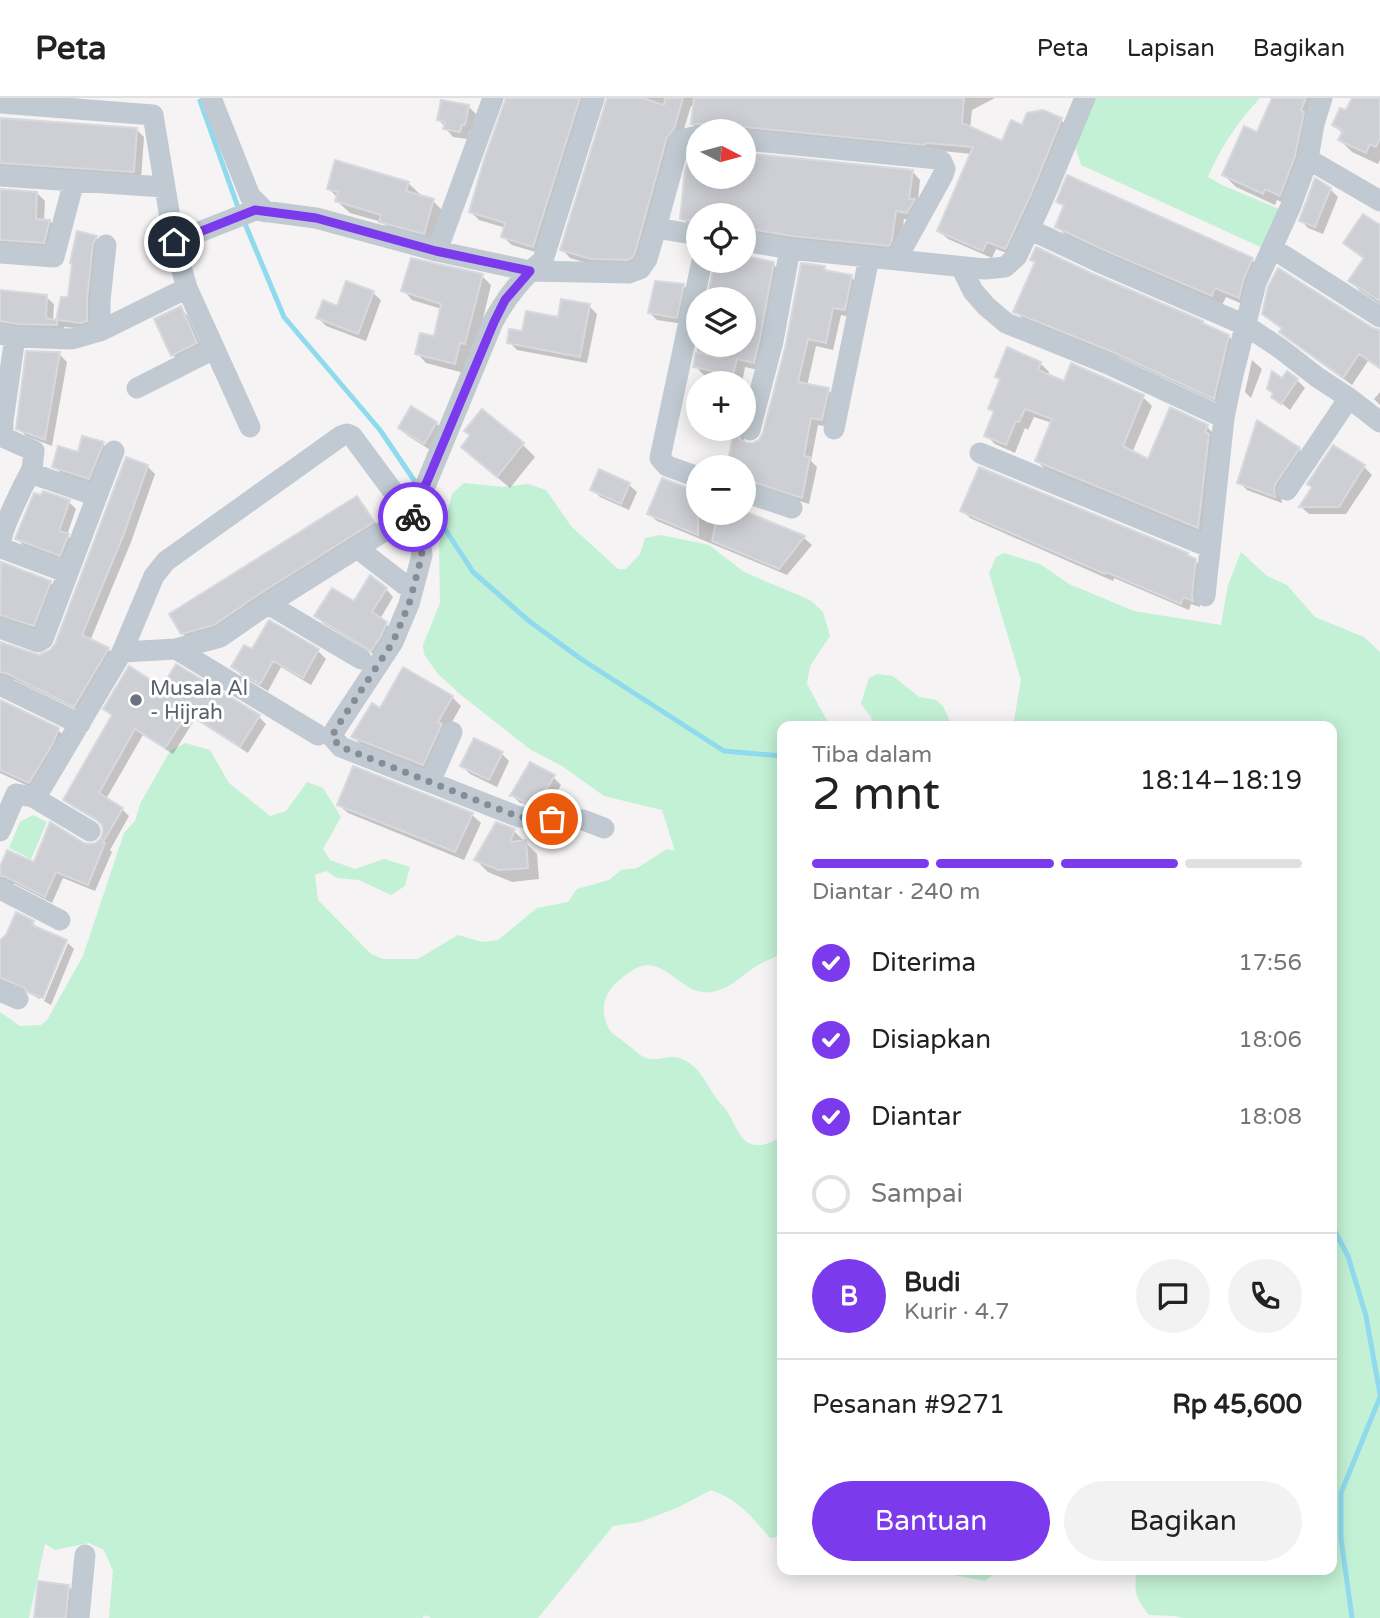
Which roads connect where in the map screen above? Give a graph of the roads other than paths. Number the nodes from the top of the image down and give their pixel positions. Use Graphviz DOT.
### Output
graph roads {
  1 [pos="211,98"];
  2 [pos="493,98"];
  3 [pos="594,98"];
  4 [pos="1085,98"];
  5 [pos="1322,98"];
  6 [pos="0,103"];
  7 [pos="756,141"];
  8 [pos="686,146"];
  9 [pos="1308,159"];
  10 [pos="0,176"];
  11 [pos="74,181"];
  12 [pos="164,187"];
  13 [pos="1380,201"];
  14 [pos="261,211"];
  15 [pos="656,229"];
  16 [pos="1029,229"];
  17 [pos="686,233"];
  18 [pos="174,242"];
  19 [pos="756,244"];
  20 [pos="106,245"];
  21 [pos="1272,248"];
  22 [pos="790,249"];
  23 [pos="436,251"];
  24 [pos="0,253"];
  25 [pos="869,258"];
  26 [pos="896,260"];
  27 [pos="961,267"];
  28 [pos="530,271"];
  29 [pos="699,273"];
  30 [pos="187,288"];
  31 [pos="1380,317"];
  32 [pos="1245,325"];
  33 [pos="100,331"];
  34 [pos="8,336"];
  35 [pos="214,349"];
  36 [pos="137,388"];
  37 [pos="1349,398"];
  38 [pos="756,406"];
  39 [pos="1224,418"];
  40 [pos="1380,422"];
  41 [pos="250,427"];
  42 [pos="834,429"];
  43 [pos="114,451"];
  44 [pos="980,453"];
  45 [pos="32,469"];
  46 [pos="686,473"];
  47 [pos="1287,490"];
  48 [pos="97,496"];
  49 [pos="416,496"];
  50 [pos="756,496"];
  51 [pos="792,508"];
  52 [pos="1209,547"];
  53 [pos="357,548"];
  54 [pos="68,573"];
  55 [pos="405,585"];
  56 [pos="1205,596"];
  57 [pos="268,604"];
  58 [pos="0,628"];
  59 [pos="176,649"];
  60 [pos="122,652"];
  61 [pos="361,659"];
  62 [pos="0,685"];
  63 [pos="80,724"];
  64 [pos="452,732"];
  65 [pos="318,734"];
  66 [pos="430,782"];
  67 [pos="16,793"];
  68 [pos="604,828"];
  69 [pos="0,831"];
  70 [pos="90,831"];
  71 [pos="0,890"];
  72 [pos="61,920"];
  73 [pos="85,1555"];
  74 [pos="79,1618"];
  1 -- 14 [label="street"];
  2 -- 23 [label="street"];
  3 -- 28 [label="street"];
  4 -- 16 [label="street"];
  5 -- 9 [label="street"];
  6 -- 12 [label="street"];
  7 -- 26 [label="street"];
  8 -- 15 [label="street"];
  9 -- 13 [label="street"];
  9 -- 21 [label="street"];
  10 -- 11 [label="street"];
  11 -- 12 [label="street"];
  11 -- 24 [label="street"];
  12 -- 18 [label="street"];
  14 -- 18 [label="street"];
  14 -- 23 [label="street"];
  15 -- 17 [label="street"];
  15 -- 28 [label="street"];
  16 -- 27 [label="street"];
  16 -- 32 [label="street"];
  18 -- 30 [label="street"];
  19 -- 22 [label="street"];
  20 -- 33 [label="street"];
  21 -- 31 [label="street"];
  21 -- 32 [label="street"];
  22 -- 25 [label="street"];
  22 -- 38 [label="street"];
  23 -- 28 [label="street"];
  25 -- 26 [label="street"];
  25 -- 42 [label="street"];
  26 -- 27 [label="street"];
  27 -- 39 [label="street"];
  28 -- 49 [label="street"];
  29 -- 46 [label="street"];
  30 -- 33 [label="street"];
  30 -- 35 [label="street"];
  32 -- 37 [label="street"];
  32 -- 39 [label="street"];
  33 -- 34 [label="street"];
  34 -- 45 [label="street"];
  35 -- 36 [label="street"];
  35 -- 41 [label="street"];
  37 -- 40 [label="street"];
  37 -- 47 [label="street"];
  39 -- 52 [label="street"];
  43 -- 48 [label="street"];
  44 -- 52 [label="street"];
  45 -- 48 [label="street"];
  45 -- 54 [label="street"];
  48 -- 54 [label="street"];
  49 -- 53 [label="street"];
  49 -- 60 [label="street"];
  49 -- 66 [label="street"];
  50 -- 51 [label="street"];
  52 -- 56 [label="street"];
  53 -- 55 [label="street"];
  53 -- 57 [label="street"];
  54 -- 58 [label="street"];
  57 -- 59 [label="street"];
  57 -- 61 [label="street"];
  59 -- 60 [label="street"];
  59 -- 65 [label="street"];
  60 -- 63 [label="street"];
  62 -- 63 [label="street"];
  63 -- 67 [label="street"];
  64 -- 66 [label="street"];
  66 -- 68 [label="street"];
  67 -- 69 [label="street"];
  67 -- 70 [label="street"];
  71 -- 72 [label="street"];
  73 -- 74 [label="street"];
}
